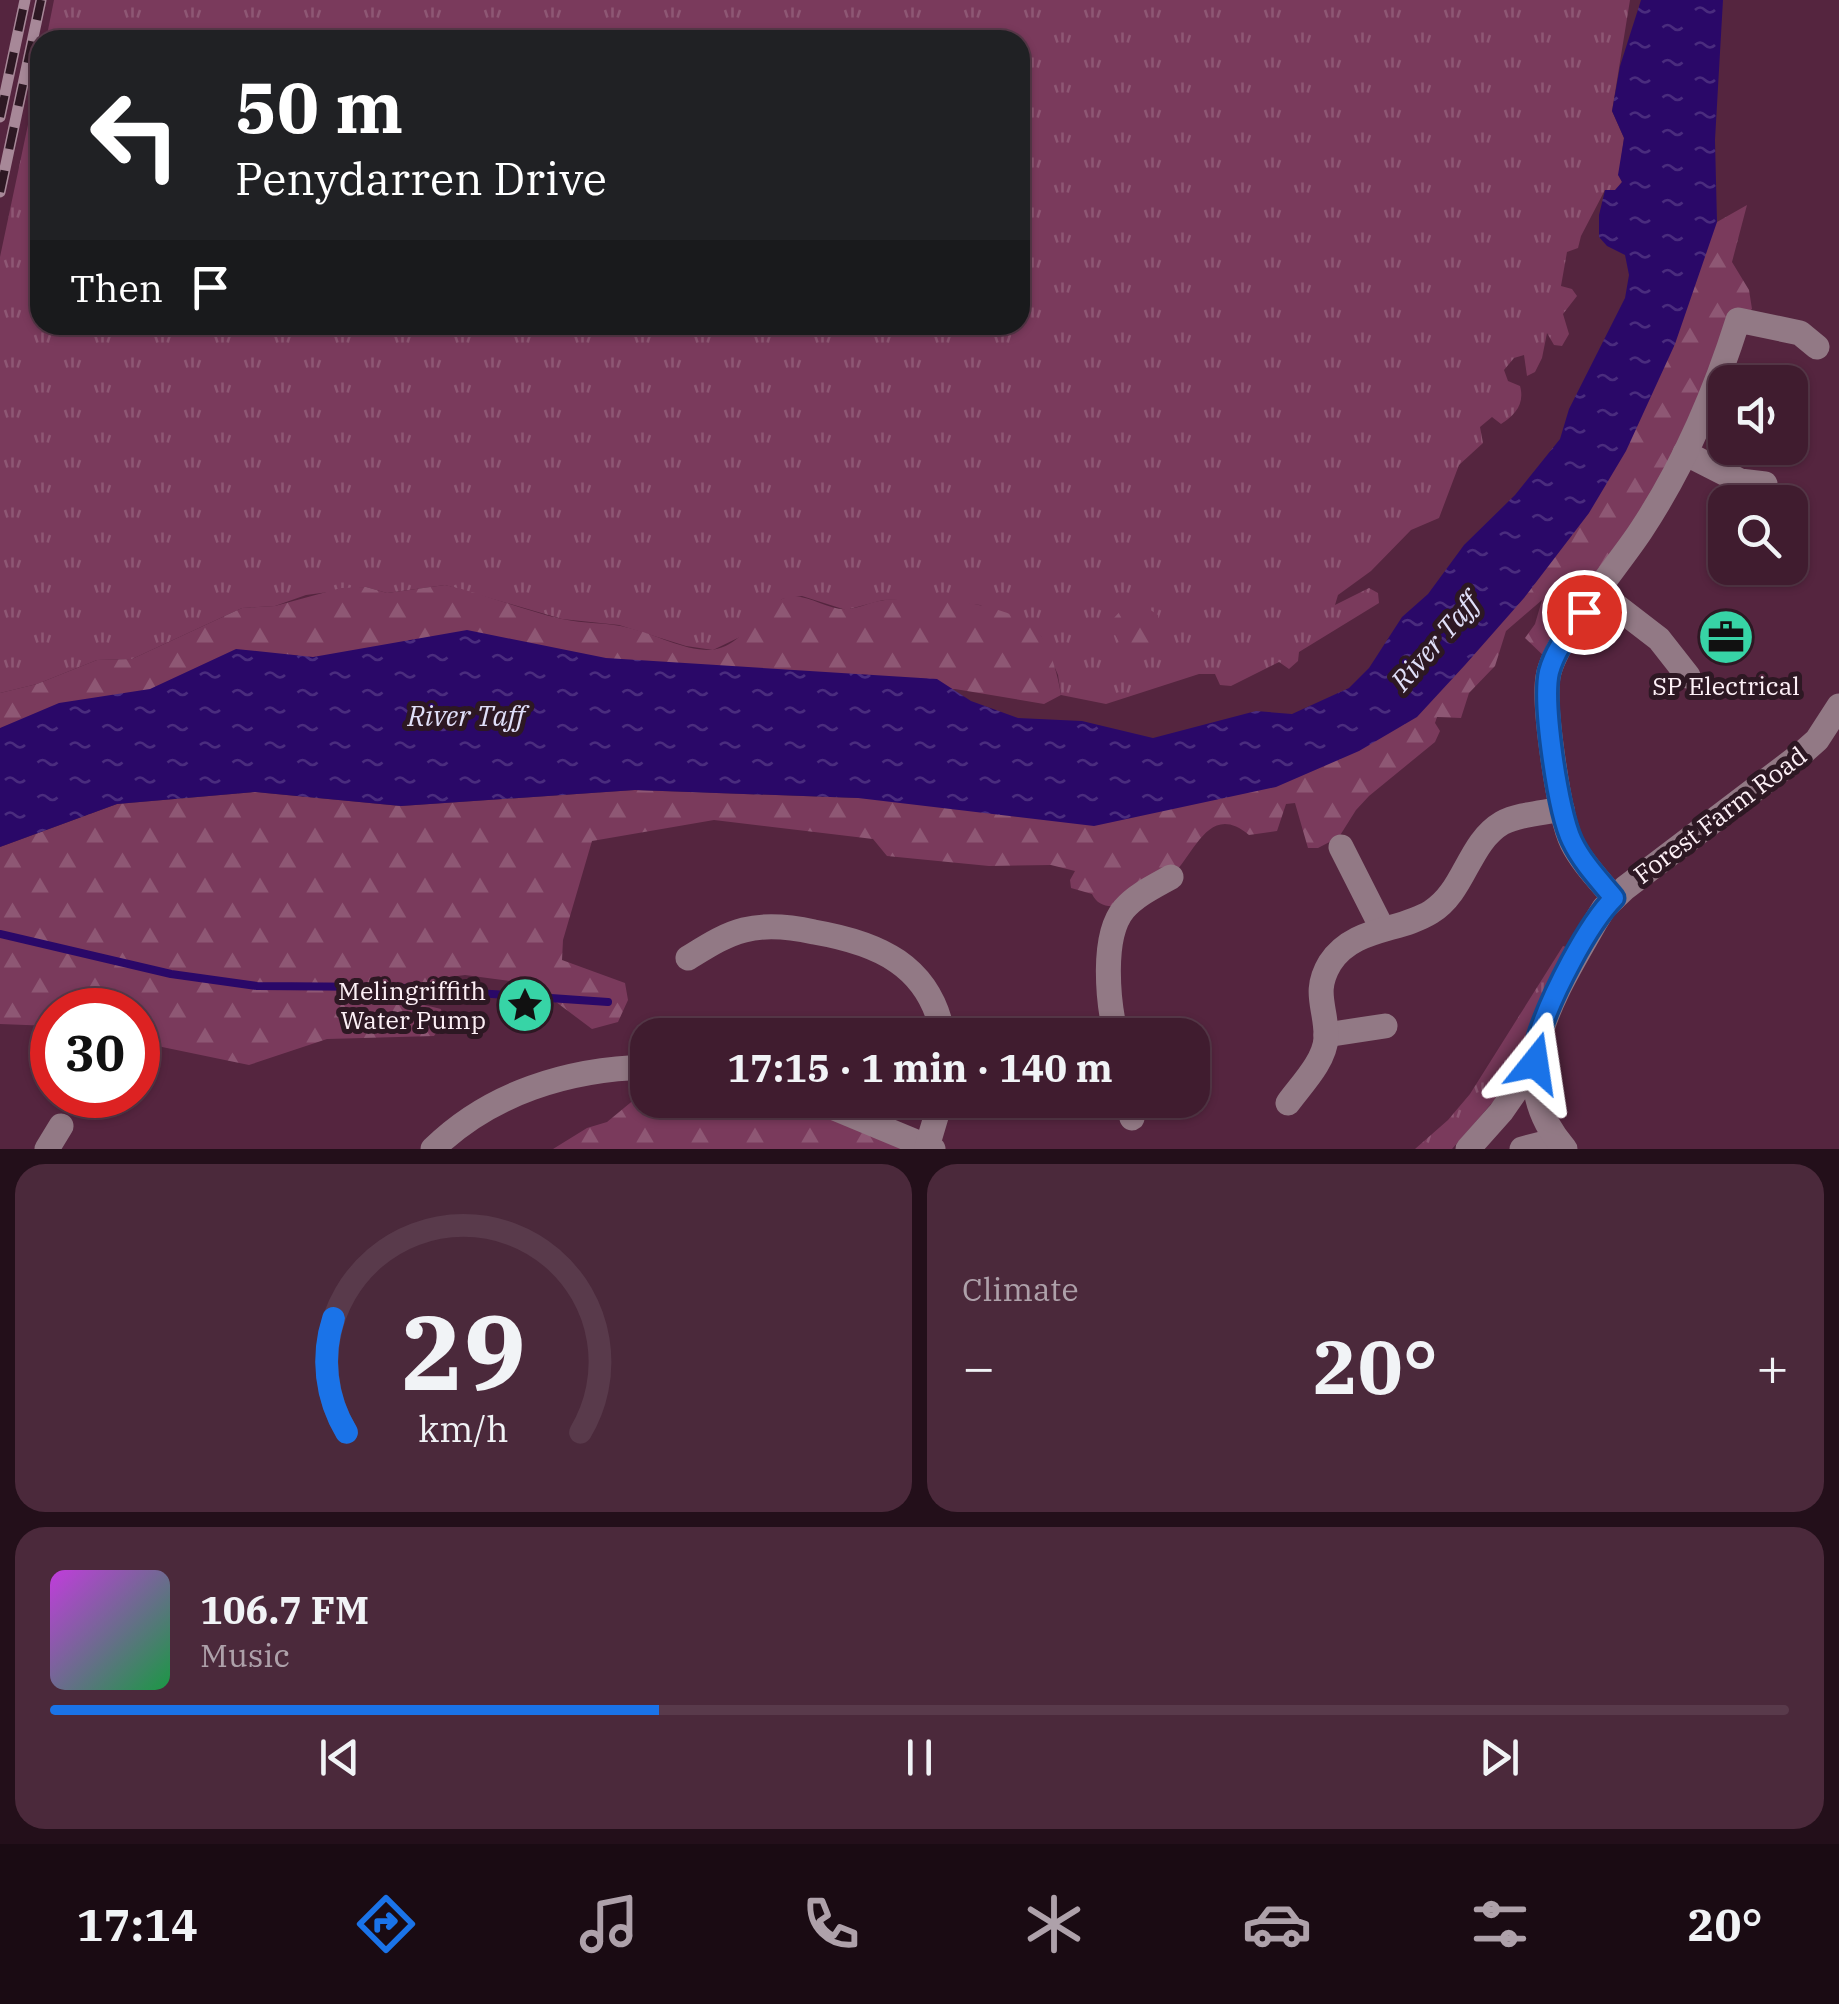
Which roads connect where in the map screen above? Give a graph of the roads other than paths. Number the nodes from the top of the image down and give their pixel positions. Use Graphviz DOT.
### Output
graph roads {
  1 [pos="1817,346"];
  2 [pos="1685,453"];
  3 [pos="1765,484"];
  4 [pos="1598,592"];
  5 [pos="1688,676"];
  6 [pos="1839,706"];
  7 [pos="1562,809"];
  8 [pos="1342,848"];
  9 [pos="1171,878"];
  10 [pos="1614,898"];
  11 [pos="1382,928"];
  12 [pos="688,958"];
  13 [pos="939,1018"];
  14 [pos="1114,1018"];
  15 [pos="1385,1026"];
  16 [pos="1326,1034"];
  17 [pos="1535,1063"];
  18 [pos="630,1068"];
  19 [pos="1288,1103"];
  20 [pos="858,1118"];
  21 [pos="937,1118"];
  22 [pos="61,1126"];
  23 [pos="1561,1144"];
  24 [pos="930,1148"];
  25 [pos="46,1149"];
  26 [pos="433,1149"];
  27 [pos="1468,1149"];
  28 [pos="1522,1149"];
  1 -- 2 [label="street"];
  2 -- 3 [label="street"];
  2 -- 4 [label="street"];
  4 -- 5 [label="street"];
  4 -- 7 [label="street"];
  6 -- 10 [label="street, Forest Farm Road"];
  7 -- 10 [label="street"];
  7 -- 11 [label="street"];
  8 -- 11 [label="street"];
  9 -- 14 [label="street"];
  10 -- 17 [label="street, Forest Farm Road"];
  11 -- 16 [label="street"];
  12 -- 13 [label="street"];
  15 -- 16 [label="street"];
  16 -- 19 [label="street"];
  17 -- 23 [label="street, Forest Farm Road"];
  17 -- 27 [label="street"];
  18 -- 26 [label="street"];
  20 -- 24 [label="street"];
  21 -- 24 [label="street"];
  22 -- 25 [label="street"];
  23 -- 28 [label="street"];
}
